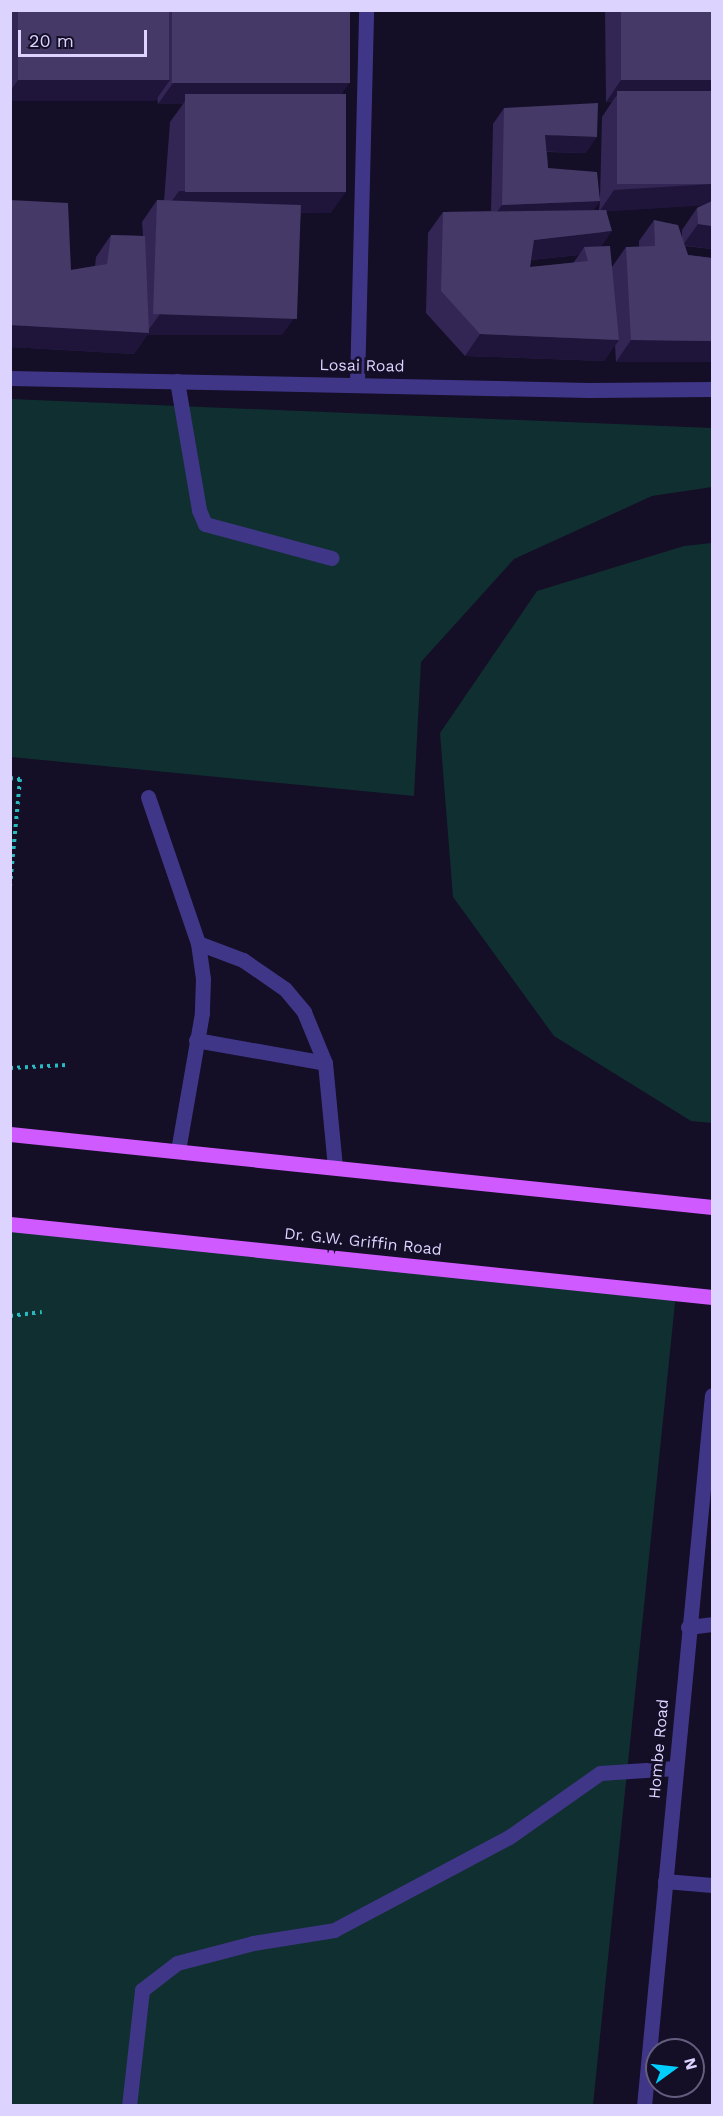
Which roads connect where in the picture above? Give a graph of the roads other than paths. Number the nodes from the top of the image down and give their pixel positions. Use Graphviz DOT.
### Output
graph roads {
  1 [pos="366,10"];
  2 [pos="10,378"];
  3 [pos="177,381"];
  4 [pos="357,384"];
  5 [pos="712,389"];
  6 [pos="332,558"];
  7 [pos="148,797"];
  8 [pos="198,943"];
  9 [pos="196,1040"];
  10 [pos="325,1063"];
  11 [pos="10,1134"];
  12 [pos="178,1151"];
  13 [pos="335,1167"];
  14 [pos="712,1207"];
  15 [pos="10,1224"];
  16 [pos="712,1297"];
  17 [pos="712,1395"];
  18 [pos="712,1624"];
  19 [pos="688,1627"];
  20 [pos="675,1768"];
  21 [pos="665,1881"];
  22 [pos="712,1885"];
  23 [pos="129,2106"];
  24 [pos="644,2106"];
  1 -- 4 [label="street"];
  2 -- 3 [label="street, Losai Road"];
  3 -- 4 [label="street, Losai Road"];
  3 -- 6 [label="street"];
  4 -- 5 [label="street, Losai Road"];
  7 -- 8 [label="street"];
  8 -- 9 [label="street"];
  8 -- 10 [label="street"];
  9 -- 10 [label="street"];
  9 -- 12 [label="street"];
  10 -- 13 [label="street"];
  11 -- 12 [label="main road"];
  12 -- 13 [label="main road"];
  13 -- 14 [label="main road"];
  15 -- 16 [label="main road, Dr. G.W. Griffin Road"];
  17 -- 19 [label="street, Hombe Road"];
  18 -- 19 [label="street"];
  19 -- 20 [label="street, Hombe Road"];
  20 -- 21 [label="street, Hombe Road"];
  20 -- 23 [label="street"];
  21 -- 22 [label="street"];
  21 -- 24 [label="street, Hombe Road"];
}
